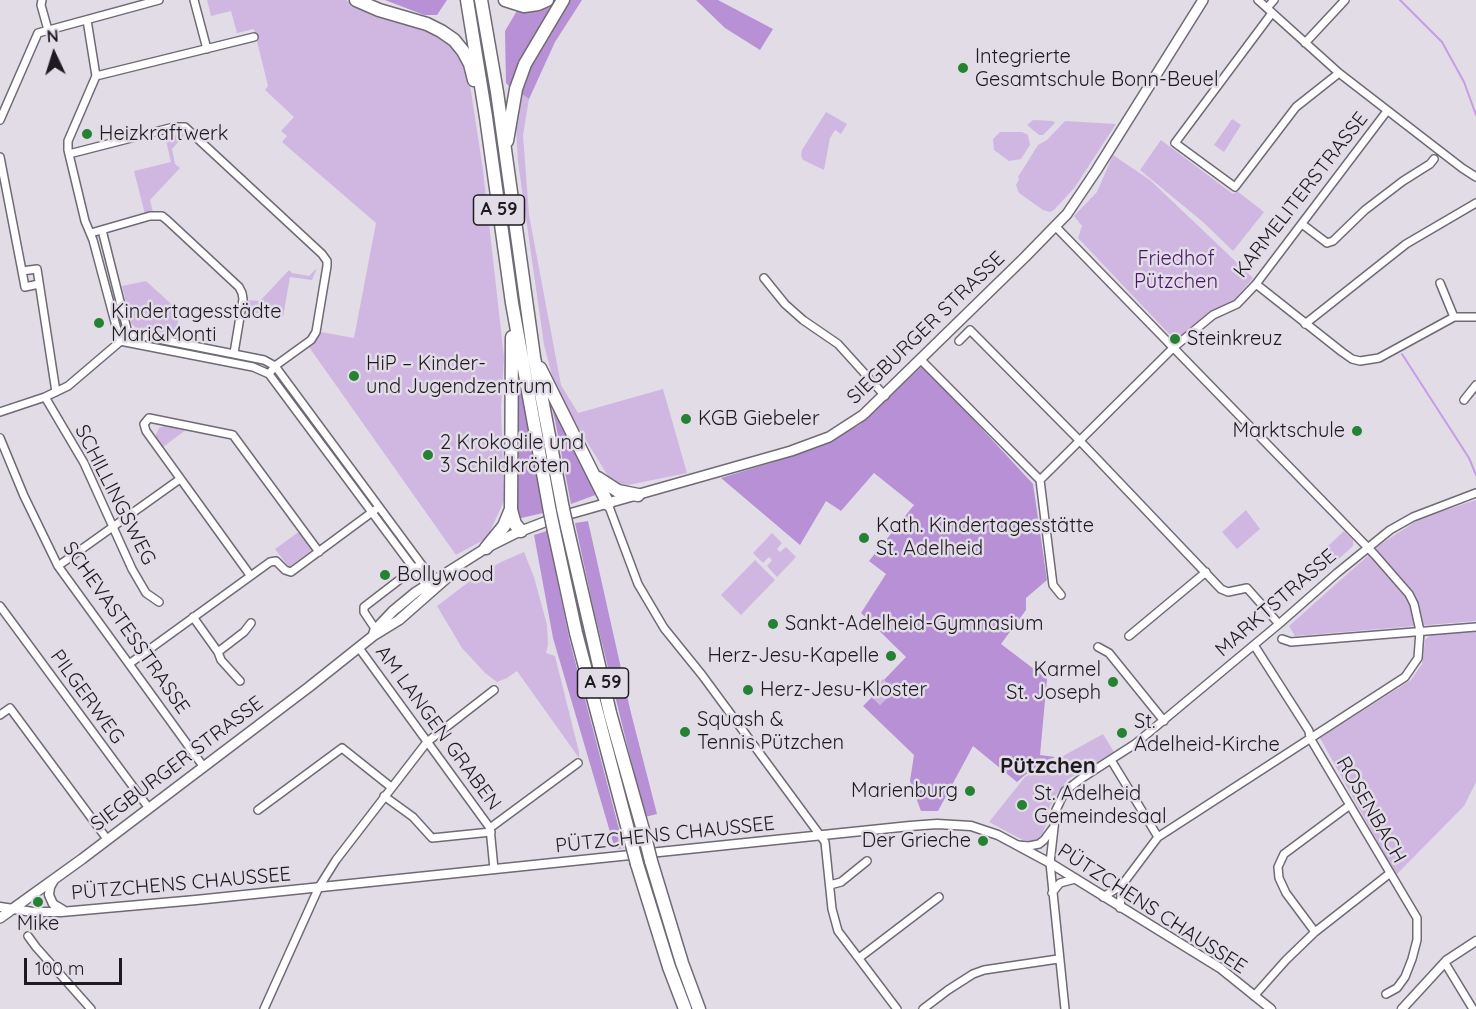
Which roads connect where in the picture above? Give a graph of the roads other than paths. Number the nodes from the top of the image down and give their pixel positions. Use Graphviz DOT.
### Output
graph roads {
  1 [pos="42,0"];
  2 [pos="159,0"];
  3 [pos="194,0"];
  4 [pos="356,0"];
  5 [pos="467,0"];
  6 [pos="481,0"];
  7 [pos="505,0"];
  8 [pos="547,0"];
  9 [pos="563,0"];
  10 [pos="1203,0"];
  11 [pos="1258,0"];
  12 [pos="1274,0"];
  13 [pos="1345,0"];
  14 [pos="131,3"];
  15 [pos="1269,11"];
  16 [pos="87,20"];
  17 [pos="48,30"];
  18 [pos="254,37"];
  19 [pos="1305,43"];
  20 [pos="207,49"];
  21 [pos="1339,73"];
  22 [pos="96,76"];
  23 [pos="0,98"];
  24 [pos="8,102"];
  25 [pos="1387,111"];
  26 [pos="486,117"];
  27 [pos="0,120"];
  28 [pos="505,151"];
  29 [pos="69,154"];
  30 [pos="0,156"];
  31 [pos="1434,159"];
  32 [pos="1476,177"];
  33 [pos="1476,203"];
  34 [pos="1302,224"];
  35 [pos="1055,226"];
  36 [pos="102,230"];
  37 [pos="91,233"];
  38 [pos="22,271"];
  39 [pos="764,278"];
  40 [pos="1440,283"];
  41 [pos="1256,284"];
  42 [pos="39,285"];
  43 [pos="512,303"];
  44 [pos="1454,317"];
  45 [pos="1476,317"];
  46 [pos="1305,324"];
  47 [pos="128,333"];
  48 [pos="120,341"];
  49 [pos="959,341"];
  50 [pos="1173,348"];
  51 [pos="234,354"];
  52 [pos="534,357"];
  53 [pos="921,360"];
  54 [pos="275,366"];
  55 [pos="269,374"];
  56 [pos="1476,385"];
  57 [pos="56,392"];
  58 [pos="885,396"];
  59 [pos="45,397"];
  60 [pos="1464,400"];
  61 [pos="0,412"];
  62 [pos="0,438"];
  63 [pos="1080,441"];
  64 [pos="595,475"];
  65 [pos="180,479"];
  66 [pos="1040,480"];
  67 [pos="1476,493"];
  68 [pos="638,495"];
  69 [pos="609,504"];
  70 [pos="380,507"];
  71 [pos="511,509"];
  72 [pos="372,512"];
  73 [pos="113,526"];
  74 [pos="521,531"];
  75 [pos="1368,547"];
  76 [pos="486,548"];
  77 [pos="319,552"];
  78 [pos="421,564"];
  79 [pos="58,566"];
  80 [pos="414,569"];
  81 [pos="1206,572"];
  82 [pos="250,575"];
  83 [pos="430,586"];
  84 [pos="1061,595"];
  85 [pos="159,602"];
  86 [pos="0,606"];
  87 [pos="193,617"];
  88 [pos="251,623"];
  89 [pos="1279,624"];
  90 [pos="1476,627"];
  91 [pos="1420,631"];
  92 [pos="376,633"];
  93 [pos="1129,636"];
  94 [pos="1282,639"];
  95 [pos="1254,645"];
  96 [pos="1098,647"];
  97 [pos="359,648"];
  98 [pos="218,652"];
  99 [pos="129,664"];
  100 [pos="240,681"];
  101 [pos="494,690"];
  102 [pos="0,715"];
  103 [pos="1164,721"];
  104 [pos="1310,738"];
  105 [pos="427,742"];
  106 [pos="1111,760"];
  107 [pos="578,763"];
  108 [pos="203,766"];
  109 [pos="391,787"];
  110 [pos="384,796"];
  111 [pos="1350,805"];
  112 [pos="148,807"];
  113 [pos="258,810"];
  114 [pos="1054,826"];
  115 [pos="490,830"];
  116 [pos="821,836"];
  117 [pos="1158,837"];
  118 [pos="107,839"];
  119 [pos="1016,845"];
  120 [pos="867,861"];
  121 [pos="1050,863"];
  122 [pos="494,869"];
  123 [pos="1389,874"];
  124 [pos="56,876"];
  125 [pos="1075,879"];
  126 [pos="830,885"];
  127 [pos="1122,885"];
  128 [pos="319,887"];
  129 [pos="1052,893"];
  130 [pos="939,897"];
  131 [pos="1103,897"];
  132 [pos="0,907"];
  133 [pos="1120,908"];
  134 [pos="11,910"];
  135 [pos="66,911"];
  136 [pos="0,918"];
  137 [pos="1315,932"];
  138 [pos="28,936"];
  139 [pos="1476,941"];
  140 [pos="859,958"];
  141 [pos="1059,959"];
  142 [pos="1445,963"];
  143 [pos="1386,994"];
  144 [pos="1254,996"];
  145 [pos="92,1009"];
  146 [pos="264,1009"];
  147 [pos="685,1009"];
  148 [pos="699,1009"];
  149 [pos="897,1009"];
  150 [pos="923,1009"];
  151 [pos="1065,1009"];
  152 [pos="1270,1009"];
  153 [pos="1402,1009"];
  154 [pos="1473,1009"];
  1 -- 17 [label="street"];
  2 -- 14 [label="street"];
  3 -- 20 [label="street"];
  4 -- 26 [label="highway"];
  5 -- 26 [label="highway, A 59"];
  6 -- 28 [label="highway, A 59"];
  7 -- 8 [label="highway"];
  9 -- 28 [label="highway"];
  10 -- 35 [label="main road, SIEGBURGER STRASSE"];
  11 -- 15 [label="street"];
  12 -- 15 [label="street"];
  13 -- 19 [label="street"];
  14 -- 16 [label="street"];
  15 -- 19 [label="street"];
  15 -- 21 [label="street"];
  16 -- 17 [label="street"];
  16 -- 22 [label="street"];
  17 -- 24 [label="street"];
  18 -- 20 [label="street"];
  19 -- 21 [label="street"];
  20 -- 22 [label="street"];
  21 -- 25 [label="street"];
  22 -- 29 [label="street"];
  23 -- 24 [label="street"];
  24 -- 27 [label="street"];
  25 -- 32 [label="street"];
  25 -- 34 [label="street, KARMELITERSTRASSE"];
  26 -- 43 [label="highway, A 59"];
  28 -- 52 [label="highway, A 59"];
  29 -- 37 [label="street"];
  29 -- 54 [label="street"];
  30 -- 38 [label="street"];
  31 -- 34 [label="street"];
  33 -- 46 [label="street"];
  34 -- 41 [label="street, KARMELITERSTRASSE"];
  35 -- 50 [label="street"];
  35 -- 53 [label="main road, SIEGBURGER STRASSE"];
  36 -- 37 [label="street"];
  36 -- 47 [label="street"];
  36 -- 51 [label="street"];
  37 -- 48 [label="street"];
  38 -- 42 [label="street"];
  38 -- 42 [label="street"];
  39 -- 58 [label="street"];
  40 -- 44 [label="street"];
  41 -- 46 [label="street"];
  41 -- 50 [label="street, KARMELITERSTRASSE"];
  42 -- 57 [label="street"];
  43 -- 71 [label="highway"];
  43 -- 147 [label="highway, A 59, bridge"];
  44 -- 45 [label="street"];
  44 -- 46 [label="street"];
  47 -- 48 [label="street"];
  47 -- 51 [label="street"];
  48 -- 55 [label="street"];
  48 -- 57 [label="street"];
  49 -- 63 [label="street"];
  50 -- 63 [label="street, KARMELITERSTRASSE"];
  50 -- 75 [label="street"];
  51 -- 54 [label="street"];
  52 -- 64 [label="highway"];
  52 -- 148 [label="highway, A 59, bridge"];
  53 -- 58 [label="main road, SIEGBURGER STRASSE"];
  53 -- 66 [label="street"];
  54 -- 55 [label="street"];
  54 -- 70 [label="street"];
  55 -- 72 [label="street"];
  56 -- 60 [label="street"];
  57 -- 59 [label="street"];
  58 -- 68 [label="main road, SIEGBURGER STRASSE"];
  59 -- 61 [label="street"];
  59 -- 73 [label="street, SCHILLINGSWEG"];
  62 -- 79 [label="street, SCHEVASTESSTRASSE"];
  63 -- 66 [label="street, KARMELITERSTRASSE"];
  63 -- 81 [label="street"];
  64 -- 68 [label="highway"];
  64 -- 69 [label="highway"];
  65 -- 73 [label="street"];
  65 -- 77 [label="street"];
  65 -- 82 [label="street"];
  66 -- 84 [label="street"];
  67 -- 75 [label="street, MARKTSTRASSE"];
  68 -- 69 [label="main road, SIEGBURGER STRASSE"];
  69 -- 74 [label="main road, SIEGBURGER STRASSE"];
  69 -- 116 [label="street"];
  70 -- 72 [label="street"];
  70 -- 78 [label="street"];
  71 -- 74 [label="highway"];
  71 -- 76 [label="highway"];
  72 -- 77 [label="street"];
  72 -- 80 [label="street"];
  73 -- 79 [label="street"];
  73 -- 85 [label="street, SCHILLINGSWEG"];
  74 -- 76 [label="main road, SIEGBURGER STRASSE"];
  75 -- 89 [label="street, MARKTSTRASSE"];
  75 -- 91 [label="street"];
  76 -- 83 [label="main road, SIEGBURGER STRASSE"];
  77 -- 82 [label="street"];
  78 -- 80 [label="street"];
  78 -- 83 [label="street"];
  79 -- 99 [label="street, SCHEVASTESSTRASSE"];
  80 -- 83 [label="street"];
  80 -- 92 [label="street"];
  81 -- 89 [label="street"];
  81 -- 93 [label="street"];
  82 -- 87 [label="street"];
  83 -- 92 [label="main road, SIEGBURGER STRASSE"];
  86 -- 112 [label="street, PILGERWEG"];
  87 -- 98 [label="street"];
  87 -- 99 [label="street"];
  88 -- 98 [label="street"];
  89 -- 95 [label="street, MARKTSTRASSE"];
  90 -- 91 [label="street"];
  91 -- 94 [label="street"];
  91 -- 104 [label="street"];
  92 -- 97 [label="main road, SIEGBURGER STRASSE"];
  95 -- 103 [label="street, MARKTSTRASSE"];
  95 -- 104 [label="street, ROSENBACH"];
  96 -- 103 [label="street"];
  97 -- 105 [label="street, AM LANGEN GRABEN"];
  97 -- 108 [label="main road, SIEGBURGER STRASSE"];
  98 -- 100 [label="street"];
  99 -- 108 [label="street, SCHEVASTESSTRASSE"];
  101 -- 105 [label="street"];
  102 -- 118 [label="street"];
  103 -- 106 [label="street, MARKTSTRASSE"];
  104 -- 111 [label="street, ROSENBACH"];
  104 -- 117 [label="street"];
  105 -- 109 [label="street"];
  105 -- 115 [label="street, AM LANGEN GRABEN"];
  106 -- 114 [label="street"];
  106 -- 117 [label="street"];
  107 -- 115 [label="street, AM LANGEN GRABEN"];
  108 -- 112 [label="main road, SIEGBURGER STRASSE"];
  109 -- 110 [label="street"];
  109 -- 113 [label="street"];
  110 -- 115 [label="street"];
  110 -- 128 [label="street"];
  111 -- 123 [label="street, ROSENBACH"];
  111 -- 137 [label="street"];
  112 -- 118 [label="main road, SIEGBURGER STRASSE"];
  114 -- 119 [label="street"];
  114 -- 121 [label="street"];
  115 -- 122 [label="street, AM LANGEN GRABEN"];
  116 -- 119 [label="street, PÜTZCHENS CHAUSSEE"];
  116 -- 122 [label="street, PÜTZCHENS CHAUSSEE"];
  116 -- 126 [label="street"];
  117 -- 127 [label="street"];
  118 -- 124 [label="main road, SIEGBURGER STRASSE"];
  119 -- 121 [label="street, PÜTZCHENS CHAUSSEE"];
  120 -- 126 [label="street"];
  121 -- 125 [label="street, PÜTZCHENS CHAUSSEE"];
  121 -- 129 [label="street"];
  122 -- 128 [label="street, PÜTZCHENS CHAUSSEE"];
  123 -- 137 [label="street"];
  123 -- 143 [label="street, ROSENBACH"];
  124 -- 134 [label="main road, SIEGBURGER STRASSE"];
  124 -- 135 [label="street"];
  125 -- 129 [label="street"];
  125 -- 131 [label="street, PÜTZCHENS CHAUSSEE"];
  126 -- 140 [label="street"];
  127 -- 131 [label="street"];
  127 -- 133 [label="street"];
  128 -- 135 [label="street, PÜTZCHENS CHAUSSEE"];
  128 -- 146 [label="street"];
  129 -- 141 [label="street"];
  130 -- 140 [label="street"];
  131 -- 133 [label="street, PÜTZCHENS CHAUSSEE"];
  132 -- 134 [label="street, PÜTZCHENS CHAUSSEE"];
  133 -- 144 [label="street, PÜTZCHENS CHAUSSEE"];
  134 -- 135 [label="street, PÜTZCHENS CHAUSSEE"];
  134 -- 136 [label="main road, SIEGBURGER STRASSE"];
  137 -- 144 [label="street"];
  138 -- 145 [label="street"];
  139 -- 142 [label="street"];
  140 -- 149 [label="street"];
  141 -- 150 [label="street"];
  141 -- 151 [label="street"];
  142 -- 153 [label="street"];
  142 -- 154 [label="street"];
  144 -- 152 [label="street, PÜTZCHENS CHAUSSEE"];
}
